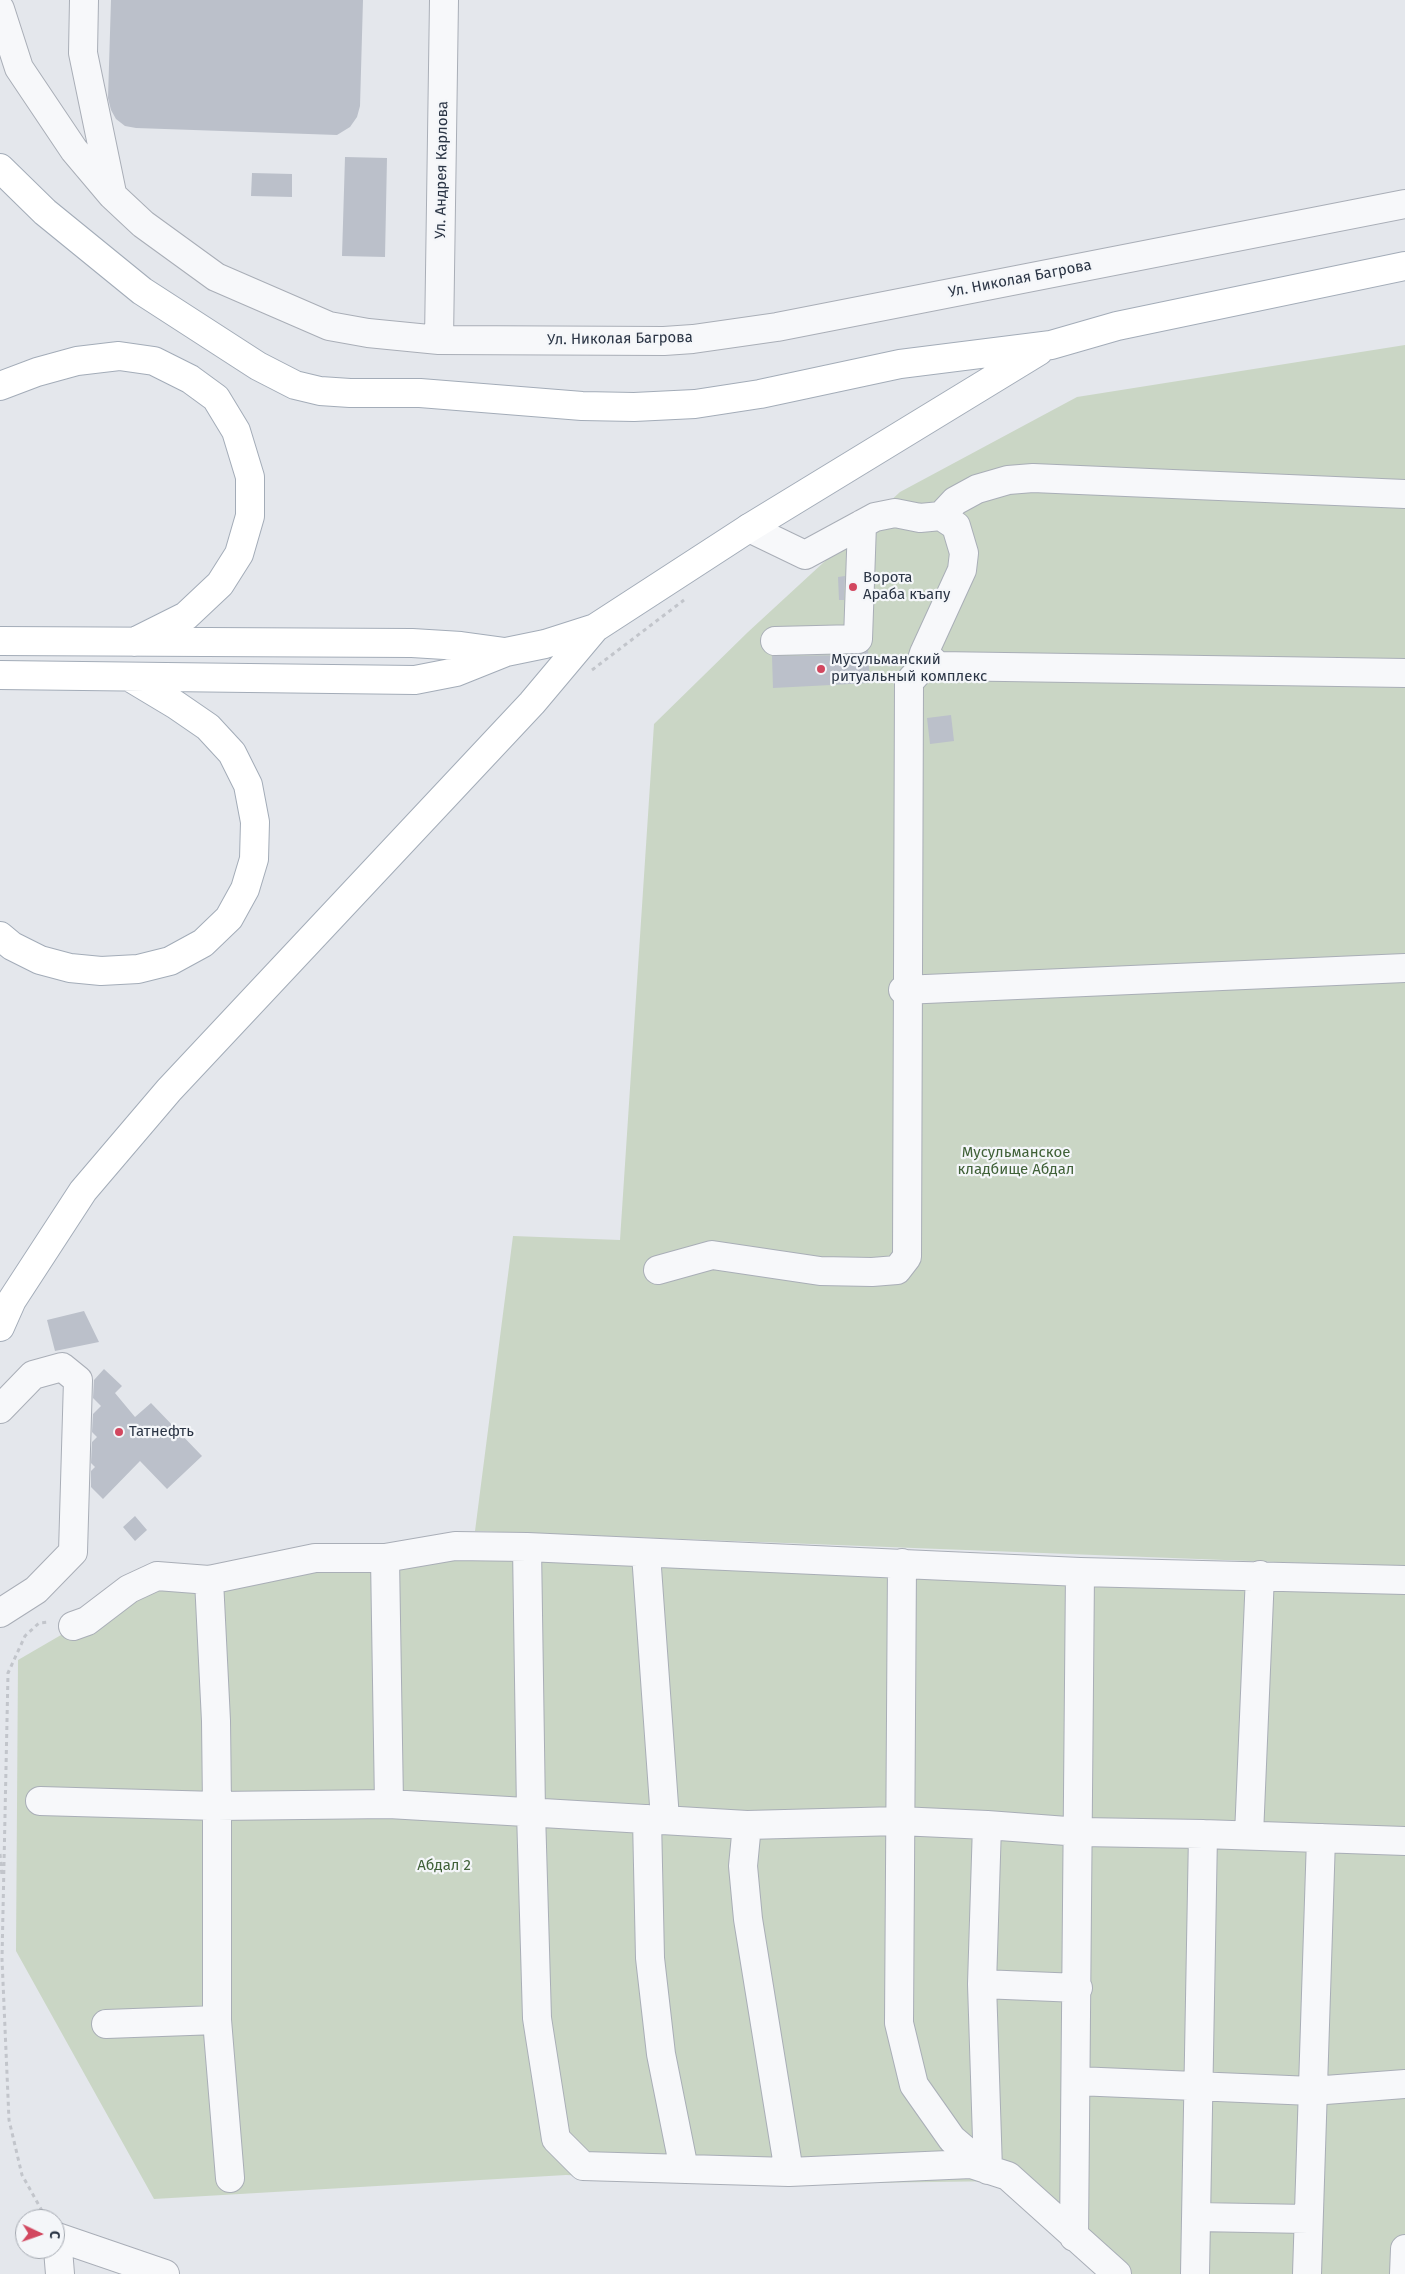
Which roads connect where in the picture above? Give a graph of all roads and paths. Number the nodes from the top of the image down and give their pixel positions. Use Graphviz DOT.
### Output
graph roads {
  1 [pos="84,0"];
  2 [pos="444,0"];
  3 [pos="0,9"];
  4 [pos="0,168"];
  5 [pos="112,195"];
  6 [pos="1405,204"];
  7 [pos="1405,266"];
  8 [pos="439,340"];
  9 [pos="1051,344"];
  10 [pos="0,386"];
  11 [pos="1405,494"];
  12 [pos="941,516"];
  13 [pos="862,524"];
  14 [pos="749,528"];
  15 [pos="689,596"];
  16 [pos="595,628"];
  17 [pos="9,641"];
  18 [pos="775,641"];
  19 [pos="134,642"];
  20 [pos="506,652"];
  21 [pos="924,653"];
  22 [pos="1405,672"];
  23 [pos="587,674"];
  24 [pos="9,675"];
  25 [pos="130,677"];
  26 [pos="0,936"];
  27 [pos="1405,968"];
  28 [pos="906,990"];
  29 [pos="658,1270"];
  30 [pos="0,1327"];
  31 [pos="0,1409"];
  32 [pos="527,1547"];
  33 [pos="646,1554"];
  34 [pos="384,1558"];
  35 [pos="902,1563"];
  36 [pos="1080,1572"];
  37 [pos="1260,1575"];
  38 [pos="209,1580"];
  39 [pos="1405,1580"];
  40 [pos="0,1613"];
  41 [pos="73,1626"];
  42 [pos="40,1801"];
  43 [pos="389,1804"];
  44 [pos="217,1806"];
  45 [pos="531,1812"];
  46 [pos="656,1819"];
  47 [pos="899,1822"];
  48 [pos="747,1825"];
  49 [pos="987,1825"];
  50 [pos="1080,1832"];
  51 [pos="1203,1834"];
  52 [pos="1250,1835"];
  53 [pos="1321,1838"];
  54 [pos="1405,1841"];
  55 [pos="0,1854"];
  56 [pos="4,1892"];
  57 [pos="982,1984"];
  58 [pos="1078,1988"];
  59 [pos="216,2020"];
  60 [pos="106,2024"];
  61 [pos="1077,2081"];
  62 [pos="1405,2084"];
  63 [pos="1198,2086"];
  64 [pos="1312,2091"];
  65 [pos="684,2169"];
  66 [pos="988,2170"];
  67 [pos="790,2172"];
  68 [pos="230,2178"];
  69 [pos="41,2209"];
  70 [pos="1196,2218"];
  71 [pos="1308,2219"];
  72 [pos="65,2233"];
  73 [pos="1074,2237"];
  74 [pos="1405,2248"];
  75 [pos="57,2259"];
  76 [pos="60,2274"];
  77 [pos="165,2274"];
  78 [pos="1117,2274"];
  79 [pos="1195,2274"];
  80 [pos="1307,2274"];
  81 [pos="1404,2274"];
  1 -- 5 [label="street"];
  2 -- 8 [label="street, Ул. Андрея Карлова"];
  3 -- 5 [label="street, Ул. Николая Багрова"];
  4 -- 9 [label="main road"];
  5 -- 8 [label="street, Ул. Николая Багрова"];
  6 -- 8 [label="street, Ул. Николая Багрова"];
  7 -- 9 [label="main road"];
  9 -- 14 [label="main road"];
  10 -- 19 [label="main road"];
  11 -- 12 [label="street"];
  12 -- 13 [label="street"];
  12 -- 21 [label="street"];
  13 -- 14 [label="street"];
  13 -- 18 [label="street"];
  14 -- 16 [label="main road"];
  15 -- 23 [label="path"];
  16 -- 20 [label="main road"];
  16 -- 30 [label="main road"];
  17 -- 19 [label="main road"];
  19 -- 20 [label="main road"];
  20 -- 25 [label="main road"];
  21 -- 22 [label="street"];
  21 -- 28 [label="street"];
  24 -- 25 [label="main road"];
  25 -- 26 [label="main road"];
  27 -- 28 [label="street"];
  28 -- 29 [label="street"];
  31 -- 40 [label="street"];
  32 -- 33 [label="street"];
  32 -- 34 [label="street"];
  32 -- 45 [label="street"];
  33 -- 35 [label="street"];
  33 -- 46 [label="street"];
  34 -- 38 [label="street"];
  34 -- 43 [label="street"];
  35 -- 36 [label="street"];
  35 -- 47 [label="street"];
  36 -- 37 [label="street"];
  36 -- 50 [label="street"];
  37 -- 39 [label="street"];
  37 -- 52 [label="street"];
  38 -- 41 [label="street"];
  38 -- 44 [label="street"];
  41 -- 56 [label="path"];
  42 -- 44 [label="street"];
  43 -- 44 [label="street"];
  43 -- 45 [label="street"];
  44 -- 59 [label="street"];
  45 -- 46 [label="street"];
  45 -- 65 [label="street"];
  46 -- 48 [label="street"];
  46 -- 65 [label="street"];
  47 -- 48 [label="street"];
  47 -- 49 [label="street"];
  47 -- 66 [label="street"];
  48 -- 67 [label="street"];
  49 -- 50 [label="street"];
  49 -- 57 [label="street"];
  50 -- 51 [label="street"];
  50 -- 58 [label="street"];
  51 -- 52 [label="street"];
  51 -- 63 [label="street"];
  52 -- 53 [label="street"];
  53 -- 54 [label="street"];
  53 -- 64 [label="street"];
  55 -- 56 [label="path"];
  56 -- 69 [label="path"];
  57 -- 58 [label="street"];
  57 -- 66 [label="street"];
  58 -- 61 [label="street"];
  59 -- 60 [label="street"];
  59 -- 68 [label="street"];
  61 -- 63 [label="street"];
  61 -- 73 [label="street"];
  62 -- 64 [label="street"];
  63 -- 64 [label="street"];
  63 -- 70 [label="street"];
  64 -- 71 [label="street"];
  65 -- 67 [label="street"];
  66 -- 67 [label="street"];
  66 -- 73 [label="street"];
  70 -- 71 [label="street"];
  70 -- 79 [label="street"];
  71 -- 80 [label="street"];
  72 -- 77 [label="street"];
  73 -- 78 [label="street"];
  74 -- 81 [label="street"];
  75 -- 76 [label="street"];
}
